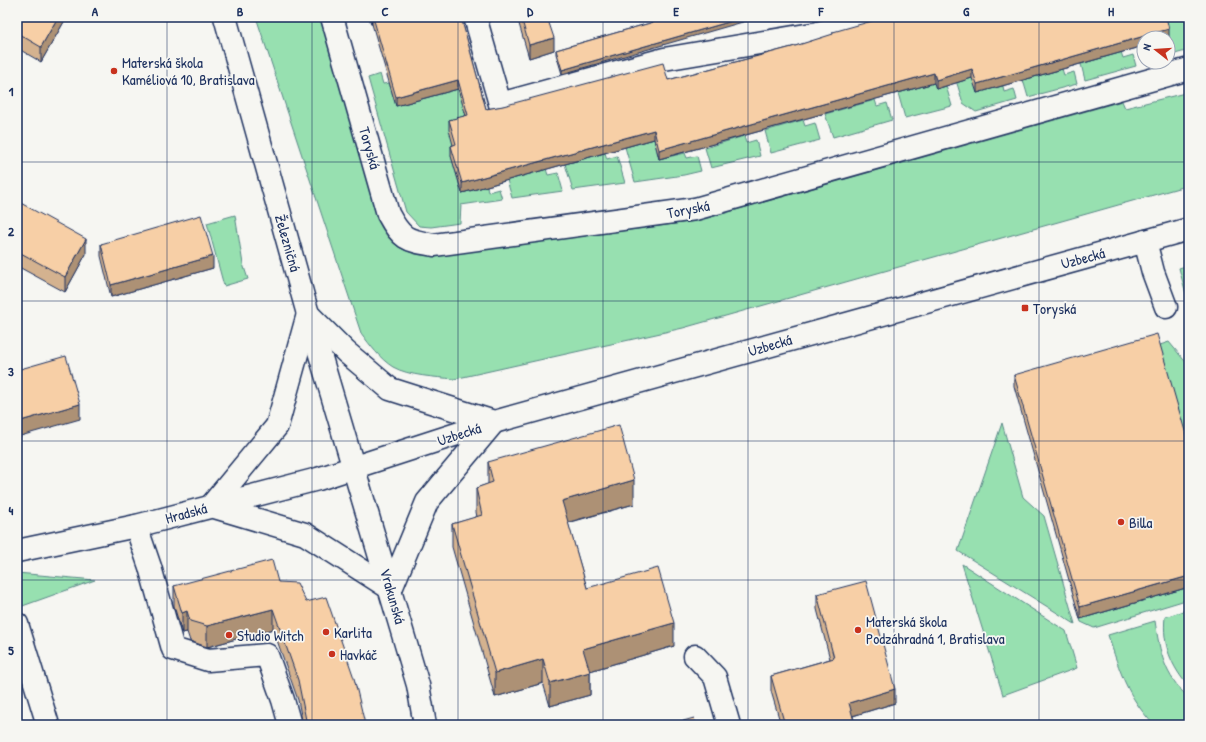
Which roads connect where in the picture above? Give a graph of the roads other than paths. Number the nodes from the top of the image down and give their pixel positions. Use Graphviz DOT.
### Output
graph roads {
  1 [pos="226,17"];
  2 [pos="332,17"];
  3 [pos="475,17"];
  4 [pos="879,17"];
  5 [pos="1189,69"];
  6 [pos="1189,229"];
  7 [pos="1145,242"];
  8 [pos="1166,308"];
  9 [pos="308,314"];
  10 [pos="494,422"];
  11 [pos="354,468"];
  12 [pos="211,506"];
  13 [pos="136,526"];
  14 [pos="17,551"];
  15 [pos="392,590"];
  16 [pos="17,624"];
  17 [pos="696,656"];
  18 [pos="48,725"];
  19 [pos="290,725"];
  20 [pos="425,725"];
  21 [pos="729,725"];
  1 -- 9 [label="street, Železničná"];
  2 -- 5 [label="street, Toryská"];
  3 -- 4 [label="street"];
  6 -- 7 [label="street, Uzbecká"];
  7 -- 8 [label="street"];
  7 -- 10 [label="street, Uzbecká"];
  9 -- 10 [label="street"];
  9 -- 11 [label="street, Železničná"];
  9 -- 12 [label="street"];
  10 -- 11 [label="street, Uzbecká"];
  10 -- 15 [label="street"];
  11 -- 12 [label="street, Hradská"];
  11 -- 15 [label="street, Vrakunská"];
  12 -- 13 [label="street, Hradská"];
  12 -- 15 [label="street"];
  13 -- 14 [label="street, Hradská"];
  13 -- 19 [label="street"];
  15 -- 20 [label="street, Vrakunská"];
  16 -- 18 [label="street"];
  17 -- 21 [label="street"];
}
